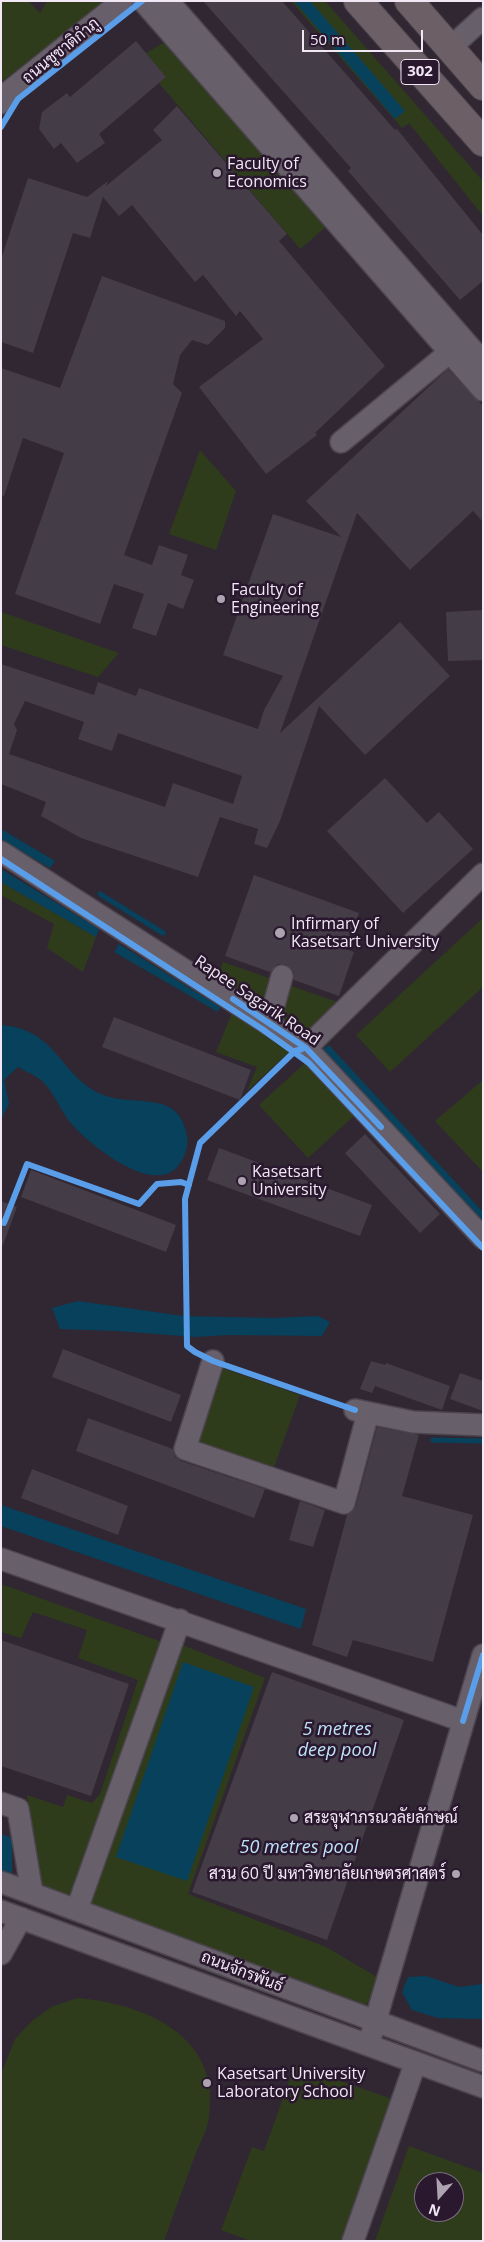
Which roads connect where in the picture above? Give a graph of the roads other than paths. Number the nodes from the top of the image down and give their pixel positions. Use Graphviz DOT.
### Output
graph roads {
  1 [pos="122,1"];
  2 [pos="143,1"];
  3 [pos="168,1"];
  4 [pos="358,1"];
  5 [pos="409,1"];
  6 [pos="483,18"];
  7 [pos="450,48"];
  8 [pos="483,86"];
  9 [pos="1,102"];
  10 [pos="483,142"];
  11 [pos="468,351"];
  12 [pos="483,390"];
  13 [pos="341,442"];
  14 [pos="1,852"];
  15 [pos="483,874"];
  16 [pos="282,976"];
  17 [pos="269,1022"];
  18 [pos="306,1048"];
  19 [pos="483,1238"];
  20 [pos="213,1361"];
  21 [pos="483,1425"];
  22 [pos="1,1559"];
  23 [pos="180,1620"];
  24 [pos="483,1655"];
  25 [pos="464,1720"];
  26 [pos="1,1803"];
  27 [pos="11,1826"];
  28 [pos="1,1882"];
  29 [pos="32,1893"];
  30 [pos="77,1909"];
  31 [pos="1,1911"];
  32 [pos="21,1918"];
  33 [pos="1,1954"];
  34 [pos="375,2022"];
  35 [pos="436,2045"];
  36 [pos="368,2046"];
  37 [pos="483,2052"];
  38 [pos="483,2061"];
  39 [pos="415,2064"];
  40 [pos="483,2088"];
  41 [pos="353,2241"];
  1 -- 9 [label="street, ถนนชูชาติกำภู"];
  2 -- 11 [label="street"];
  3 -- 11 [label="street"];
  4 -- 10 [label="main road, 302"];
  5 -- 7 [label="main road, 302"];
  6 -- 7 [label="street"];
  7 -- 8 [label="main road, 302"];
  11 -- 12 [label="street"];
  11 -- 13 [label="street"];
  14 -- 17 [label="street, Rapee Sagarik Road"];
  15 -- 18 [label="street"];
  16 -- 17 [label="street"];
  17 -- 18 [label="street, Rapee Sagarik Road"];
  18 -- 19 [label="street, Rapee Sagarik Road"];
  20 -- 21 [label="street"];
  22 -- 23 [label="street"];
  23 -- 25 [label="street"];
  23 -- 30 [label="street"];
  24 -- 25 [label="street"];
  25 -- 34 [label="street"];
  26 -- 27 [label="street"];
  27 -- 29 [label="street"];
  28 -- 29 [label="street, ถนนจักรพันธ์"];
  29 -- 30 [label="street, ถนนจักรพันธ์"];
  30 -- 34 [label="street, ถนนจักรพันธ์"];
  31 -- 32 [label="street, ถนนจักรพันธ์"];
  32 -- 33 [label="street"];
  32 -- 36 [label="street, ถนนจักรพันธ์"];
  34 -- 35 [label="street, ถนนจักรพันธ์"];
  34 -- 36 [label="street"];
  35 -- 37 [label="street"];
  35 -- 38 [label="street, ถนนจักรพันธ์"];
  36 -- 39 [label="street, ถนนจักรพันธ์"];
  39 -- 40 [label="street, ถนนจักรพันธ์"];
  39 -- 41 [label="street"];
}
